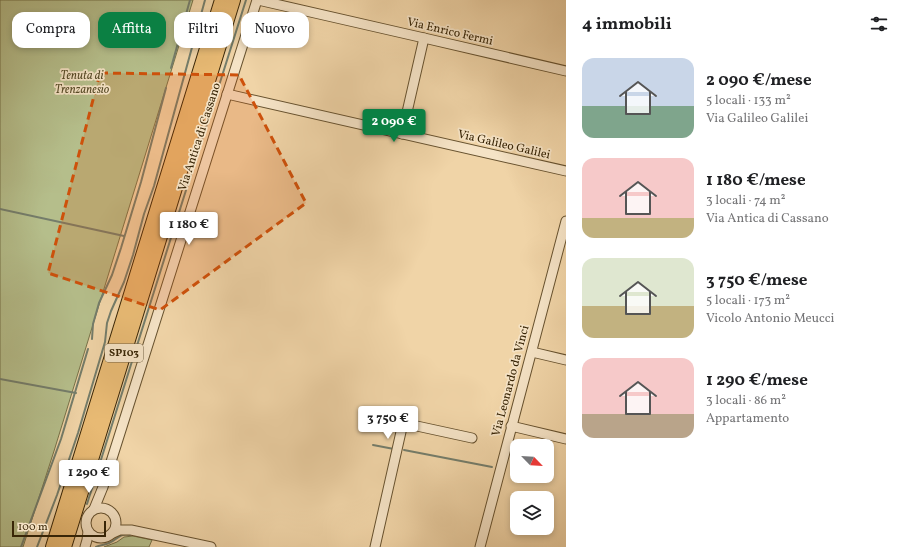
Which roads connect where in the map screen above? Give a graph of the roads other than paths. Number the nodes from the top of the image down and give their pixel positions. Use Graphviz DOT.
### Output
graph roads {
  1 [pos="215,0"];
  2 [pos="222,0"];
  3 [pos="233,0"];
  4 [pos="241,0"];
  5 [pos="258,0"];
  6 [pos="424,38"];
  7 [pos="566,71"];
  8 [pos="227,94"];
  9 [pos="402,134"];
  10 [pos="184,158"];
  11 [pos="566,171"];
  12 [pos="169,173"];
  13 [pos="566,221"];
  14 [pos="532,352"];
  15 [pos="566,360"];
  16 [pos="511,426"];
  17 [pos="472,438"];
  18 [pos="566,439"];
  19 [pos="103,487"];
  20 [pos="94,509"];
  21 [pos="106,509"];
  22 [pos="116,519"];
  23 [pos="131,530"];
  24 [pos="88,531"];
  25 [pos="111,534"];
  26 [pos="98,538"];
  27 [pos="53,547"];
  28 [pos="64,547"];
  29 [pos="85,547"];
  30 [pos="88,547"];
  31 [pos="211,547"];
  32 [pos="375,547"];
  33 [pos="480,547"];
  1 -- 12 [label="highway, SP103"];
  2 -- 12 [label="highway, SP103"];
  3 -- 10 [label="highway, SP103"];
  4 -- 10 [label="highway, SP103"];
  5 -- 6 [label="street, Via Enrico Fermi"];
  5 -- 8 [label="street, Via Antica di Cassano"];
  6 -- 7 [label="street, Via Enrico Fermi"];
  6 -- 9 [label="street"];
  8 -- 9 [label="street, Via Galileo Galilei"];
  8 -- 19 [label="street, Via Antica di Cassano"];
  9 -- 11 [label="street, Via Galileo Galilei"];
  10 -- 28 [label="highway, SP103"];
  12 -- 27 [label="highway, SP103"];
  13 -- 14 [label="street, Via Leonardo da Vinci"];
  14 -- 15 [label="street"];
  14 -- 16 [label="street, Via Leonardo da Vinci"];
  16 -- 18 [label="street"];
  16 -- 33 [label="street, Via Leonardo da Vinci"];
  17 -- 32 [label="street"];
  19 -- 20 [label="street, Via Antica di Cassano"];
  19 -- 21 [label="street"];
  20 -- 21 [label="street"];
  20 -- 24 [label="street"];
  21 -- 22 [label="street"];
  22 -- 23 [label="street"];
  22 -- 25 [label="street"];
  23 -- 25 [label="street"];
  23 -- 31 [label="street"];
  24 -- 26 [label="street"];
  24 -- 29 [label="street"];
  25 -- 26 [label="street"];
  26 -- 30 [label="street"];
}
